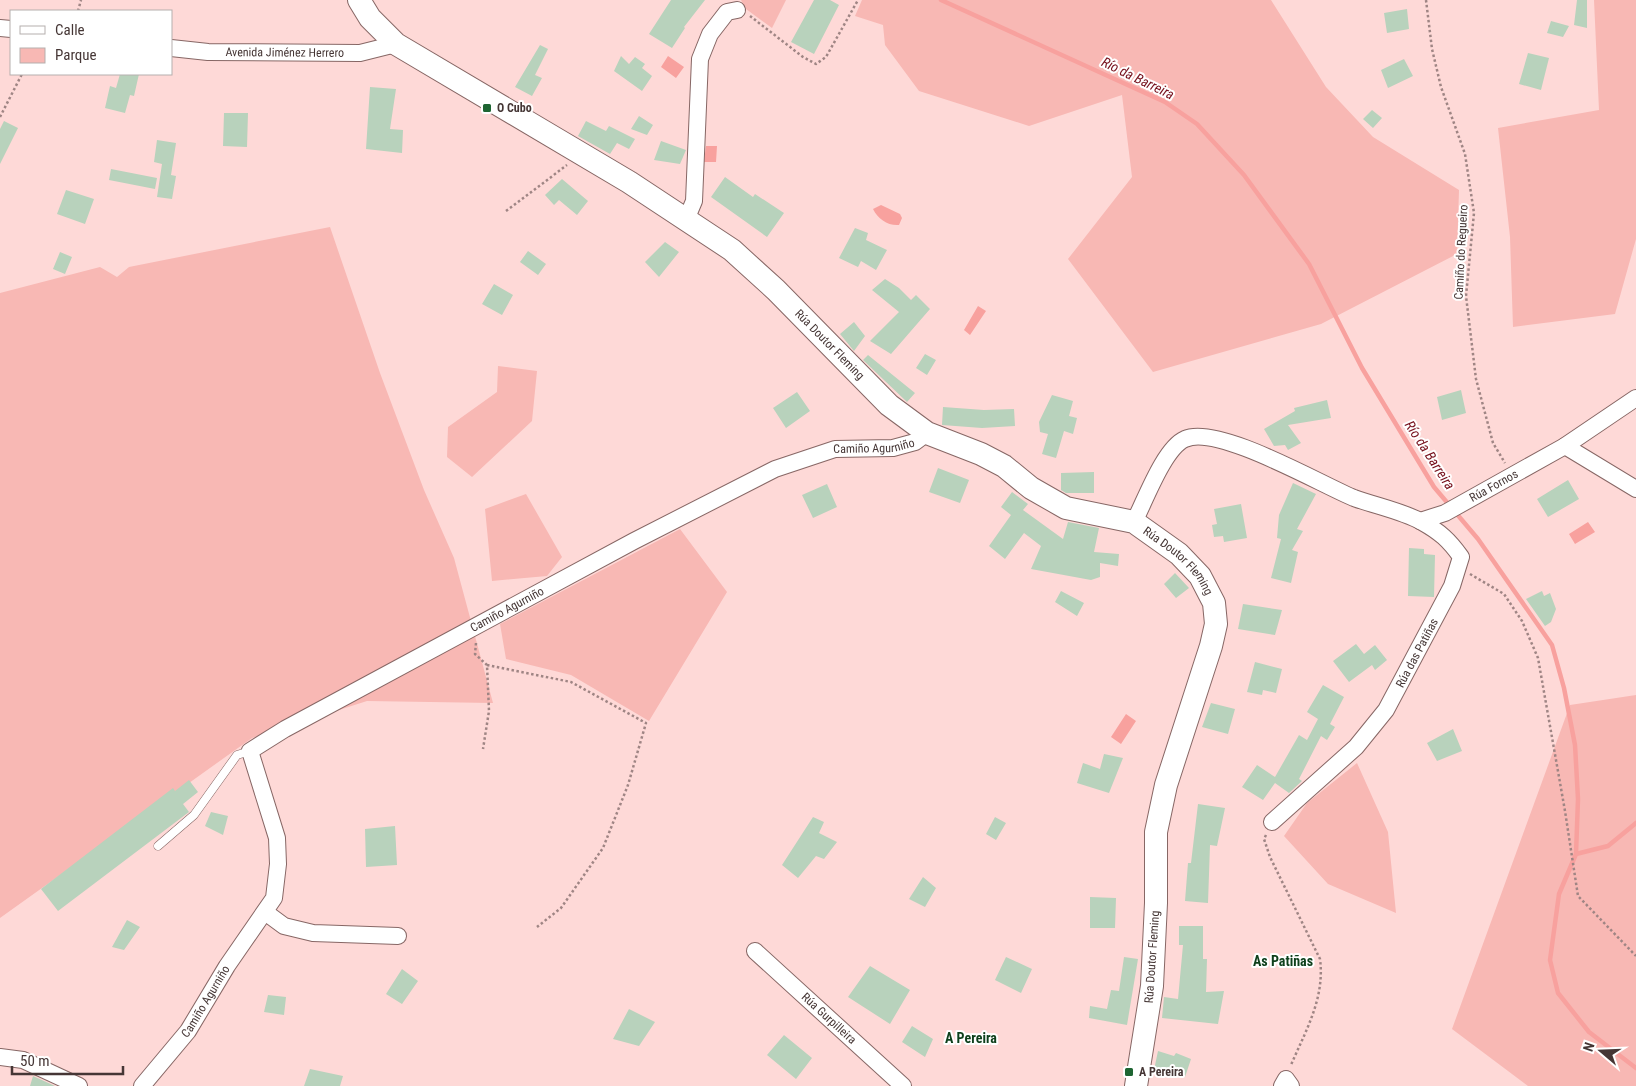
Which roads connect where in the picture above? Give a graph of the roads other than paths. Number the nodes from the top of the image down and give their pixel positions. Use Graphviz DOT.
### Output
graph roads {
  1 [pos="359,0"];
  2 [pos="738,10"];
  3 [pos="396,44"];
  4 [pos="172,48"];
  5 [pos="686,220"];
  6 [pos="1636,398"];
  7 [pos="927,433"];
  8 [pos="1565,446"];
  9 [pos="1636,489"];
  10 [pos="1420,521"];
  11 [pos="1134,522"];
  12 [pos="250,751"];
  13 [pos="1272,822"];
  14 [pos="158,846"];
  15 [pos="265,912"];
  16 [pos="398,936"];
  17 [pos="755,951"];
  18 [pos="0,1057"];
  19 [pos="79,1086"];
  20 [pos="142,1086"];
  21 [pos="902,1086"];
  22 [pos="1136,1086"];
  1 -- 3 [label="main road, Rúa Doutor Fleming"];
  2 -- 5 [label="street"];
  3 -- 4 [label="street, Avenida Jiménez Herrero"];
  3 -- 5 [label="main road, Rúa Doutor Fleming"];
  5 -- 7 [label="main road, Rúa Doutor Fleming"];
  6 -- 8 [label="street, Rúa Fornos"];
  7 -- 11 [label="main road, Rúa Doutor Fleming"];
  7 -- 12 [label="street, Camiño Agurniño"];
  8 -- 9 [label="street"];
  8 -- 10 [label="street, Rúa Fornos"];
  10 -- 11 [label="street"];
  10 -- 13 [label="street, Rúa das Patiñas"];
  11 -- 22 [label="main road, Rúa Doutor Fleming"];
  12 -- 14 [label="lane"];
  12 -- 15 [label="street, Camiño Agurniño"];
  15 -- 16 [label="street"];
  15 -- 20 [label="street, Camiño Agurniño"];
  17 -- 21 [label="street, Rúa Gurpilleira"];
  18 -- 19 [label="street"];
}
